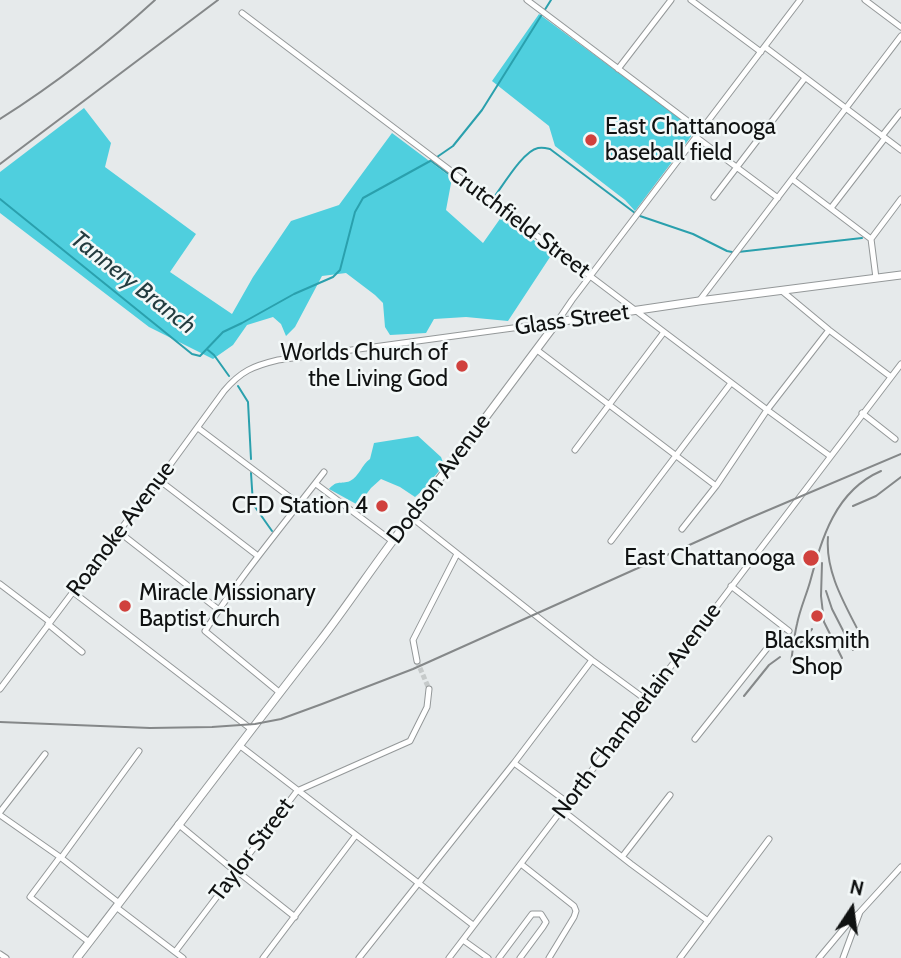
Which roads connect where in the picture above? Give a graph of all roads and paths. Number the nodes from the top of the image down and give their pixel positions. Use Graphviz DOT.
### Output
graph roads {
  1 [pos="527,0"];
  2 [pos="671,0"];
  3 [pos="691,0"];
  4 [pos="800,0"];
  5 [pos="865,0"];
  6 [pos="243,13"];
  7 [pos="901,27"];
  8 [pos="901,36"];
  9 [pos="763,50"];
  10 [pos="618,69"];
  11 [pos="806,78"];
  12 [pos="846,108"];
  13 [pos="901,112"];
  14 [pos="699,134"];
  15 [pos="884,137"];
  16 [pos="901,139"];
  17 [pos="898,148"];
  18 [pos="737,167"];
  19 [pos="792,180"];
  20 [pos="714,197"];
  21 [pos="778,198"];
  22 [pos="901,199"];
  23 [pos="831,208"];
  24 [pos="871,239"];
  25 [pos="901,275"];
  26 [pos="590,276"];
  27 [pos="876,278"];
  28 [pos="782,291"];
  29 [pos="699,301"];
  30 [pos="636,311"];
  31 [pos="557,322"];
  32 [pos="830,330"];
  33 [pos="664,332"];
  34 [pos="537,350"];
  35 [pos="901,364"];
  36 [pos="244,372"];
  37 [pos="891,377"];
  38 [pos="731,383"];
  39 [pos="610,405"];
  40 [pos="767,410"];
  41 [pos="862,413"];
  42 [pos="198,428"];
  43 [pos="895,439"];
  44 [pos="575,450"];
  45 [pos="676,455"];
  46 [pos="830,456"];
  47 [pos="324,472"];
  48 [pos="159,480"];
  49 [pos="316,484"];
  50 [pos="716,485"];
  51 [pos="299,504"];
  52 [pos="411,517"];
  53 [pos="682,529"];
  54 [pos="119,532"];
  55 [pos="392,541"];
  56 [pos="611,541"];
  57 [pos="457,554"];
  58 [pos="258,556"];
  59 [pos="0,584"];
  60 [pos="731,586"];
  61 [pos="73,592"];
  62 [pos="219,610"];
  63 [pos="49,623"];
  64 [pos="82,652"];
  65 [pos="592,660"];
  66 [pos="417,661"];
  67 [pos="0,688"];
  68 [pos="429,690"];
  69 [pos="279,692"];
  70 [pos="645,699"];
  71 [pos="251,729"];
  72 [pos="695,739"];
  73 [pos="239,745"];
  74 [pos="139,751"];
  75 [pos="45,754"];
  76 [pos="514,763"];
  77 [pos="297,791"];
  78 [pos="670,795"];
  79 [pos="567,802"];
  80 [pos="562,810"];
  81 [pos="0,813"];
  82 [pos="178,824"];
  83 [pos="356,835"];
  84 [pos="769,839"];
  85 [pos="60,858"];
  86 [pos="622,858"];
  87 [pos="520,864"];
  88 [pos="901,867"];
  89 [pos="236,872"];
  90 [pos="418,883"];
  91 [pos="117,905"];
  92 [pos="860,912"];
  93 [pos="295,917"];
  94 [pos="708,921"];
  95 [pos="473,925"];
  96 [pos="463,940"];
  97 [pos="89,942"];
  98 [pos="175,952"];
  99 [pos="0,954"];
  100 [pos="6,958"];
  101 [pos="77,958"];
  102 [pos="183,958"];
  103 [pos="263,958"];
  104 [pos="359,958"];
  105 [pos="449,958"];
  106 [pos="488,958"];
  107 [pos="499,958"];
  108 [pos="520,958"];
  109 [pos="549,958"];
  110 [pos="680,958"];
  111 [pos="819,958"];
  112 [pos="843,958"];
  1 -- 10 [label="street"];
  2 -- 10 [label="street"];
  3 -- 9 [label="street"];
  4 -- 9 [label="street, Dodson Avenue"];
  5 -- 7 [label="street"];
  6 -- 26 [label="street, Crutchfield Street"];
  8 -- 12 [label="street"];
  9 -- 11 [label="street"];
  9 -- 14 [label="street, Dodson Avenue"];
  10 -- 14 [label="street"];
  11 -- 12 [label="street"];
  11 -- 18 [label="street"];
  12 -- 15 [label="street"];
  12 -- 19 [label="street"];
  13 -- 15 [label="street"];
  14 -- 18 [label="street"];
  14 -- 26 [label="street, Dodson Avenue"];
  15 -- 17 [label="street"];
  15 -- 23 [label="street"];
  16 -- 17 [label="street"];
  18 -- 20 [label="street"];
  18 -- 21 [label="street"];
  19 -- 21 [label="street"];
  19 -- 23 [label="street"];
  21 -- 29 [label="street"];
  22 -- 24 [label="street"];
  23 -- 24 [label="street"];
  24 -- 27 [label="street"];
  25 -- 27 [label="main road, Glass Street"];
  26 -- 30 [label="street, Crutchfield Street"];
  26 -- 31 [label="street, Dodson Avenue"];
  27 -- 28 [label="main road, Glass Street"];
  28 -- 29 [label="main road, Glass Street"];
  28 -- 32 [label="street"];
  29 -- 30 [label="main road, Glass Street"];
  30 -- 31 [label="main road, Glass Street"];
  30 -- 33 [label="street, Crutchfield Street"];
  31 -- 34 [label="main road, Dodson Avenue"];
  31 -- 36 [label="street, Glass Street"];
  32 -- 37 [label="street"];
  32 -- 40 [label="street"];
  33 -- 38 [label="street, Crutchfield Street"];
  33 -- 39 [label="street"];
  34 -- 39 [label="street"];
  34 -- 52 [label="main road, Dodson Avenue"];
  35 -- 37 [label="street, North Chamberlain Avenue"];
  36 -- 42 [label="street, Roanoke Avenue"];
  37 -- 41 [label="street, North Chamberlain Avenue"];
  38 -- 40 [label="street, Crutchfield Street"];
  38 -- 45 [label="street"];
  39 -- 44 [label="street"];
  39 -- 45 [label="street"];
  40 -- 46 [label="street, Crutchfield Street"];
  40 -- 50 [label="street"];
  41 -- 43 [label="street"];
  41 -- 46 [label="street, North Chamberlain Avenue"];
  42 -- 48 [label="street, Roanoke Avenue"];
  42 -- 51 [label="street"];
  45 -- 50 [label="street"];
  45 -- 56 [label="street"];
  46 -- 60 [label="street, North Chamberlain Avenue"];
  47 -- 49 [label="street"];
  48 -- 54 [label="street, Roanoke Avenue"];
  48 -- 58 [label="street"];
  49 -- 51 [label="street"];
  49 -- 55 [label="street"];
  50 -- 53 [label="street"];
  51 -- 58 [label="street"];
  52 -- 55 [label="main road, Dodson Avenue"];
  52 -- 57 [label="street"];
  54 -- 61 [label="street, Roanoke Avenue"];
  54 -- 62 [label="street"];
  55 -- 69 [label="main road, Dodson Avenue"];
  57 -- 65 [label="street"];
  57 -- 66 [label="street"];
  58 -- 62 [label="street"];
  59 -- 63 [label="street"];
  60 -- 70 [label="street, North Chamberlain Avenue"];
  60 -- 72 [label="street"];
  61 -- 63 [label="street, Roanoke Avenue"];
  61 -- 71 [label="street"];
  62 -- 69 [label="street"];
  63 -- 64 [label="street"];
  63 -- 67 [label="street, Roanoke Avenue"];
  65 -- 70 [label="street"];
  65 -- 76 [label="street"];
  68 -- 77 [label="street, Taylor Street"];
  69 -- 71 [label="main road, Dodson Avenue"];
  70 -- 79 [label="street, North Chamberlain Avenue"];
  71 -- 73 [label="main road, Dodson Avenue"];
  73 -- 77 [label="street"];
  73 -- 82 [label="main road, Dodson Avenue"];
  74 -- 85 [label="street"];
  75 -- 81 [label="street"];
  76 -- 79 [label="street"];
  76 -- 90 [label="street"];
  77 -- 83 [label="street"];
  77 -- 89 [label="street, Taylor Street"];
  78 -- 86 [label="street"];
  79 -- 80 [label="street, North Chamberlain Avenue"];
  80 -- 86 [label="street"];
  80 -- 87 [label="street, North Chamberlain Avenue"];
  81 -- 85 [label="street"];
  82 -- 89 [label="street"];
  82 -- 91 [label="main road, Dodson Avenue"];
  83 -- 90 [label="street"];
  83 -- 93 [label="street"];
  84 -- 94 [label="street"];
  85 -- 91 [label="street"];
  85 -- 97 [label="street"];
  86 -- 94 [label="street"];
  87 -- 95 [label="street, North Chamberlain Avenue"];
  87 -- 109 [label="street"];
  88 -- 92 [label="street"];
  89 -- 93 [label="street"];
  89 -- 98 [label="street, Taylor Street"];
  90 -- 95 [label="street"];
  90 -- 104 [label="street"];
  91 -- 97 [label="main road, Dodson Avenue"];
  91 -- 98 [label="street"];
  92 -- 111 [label="street"];
  92 -- 112 [label="street"];
  93 -- 103 [label="street"];
  94 -- 110 [label="street"];
  95 -- 96 [label="street, North Chamberlain Avenue"];
  96 -- 105 [label="street, North Chamberlain Avenue"];
  96 -- 106 [label="street"];
  97 -- 101 [label="main road, Dodson Avenue"];
  98 -- 102 [label="street"];
  99 -- 100 [label="street"];
  107 -- 108 [label="street"];
}
